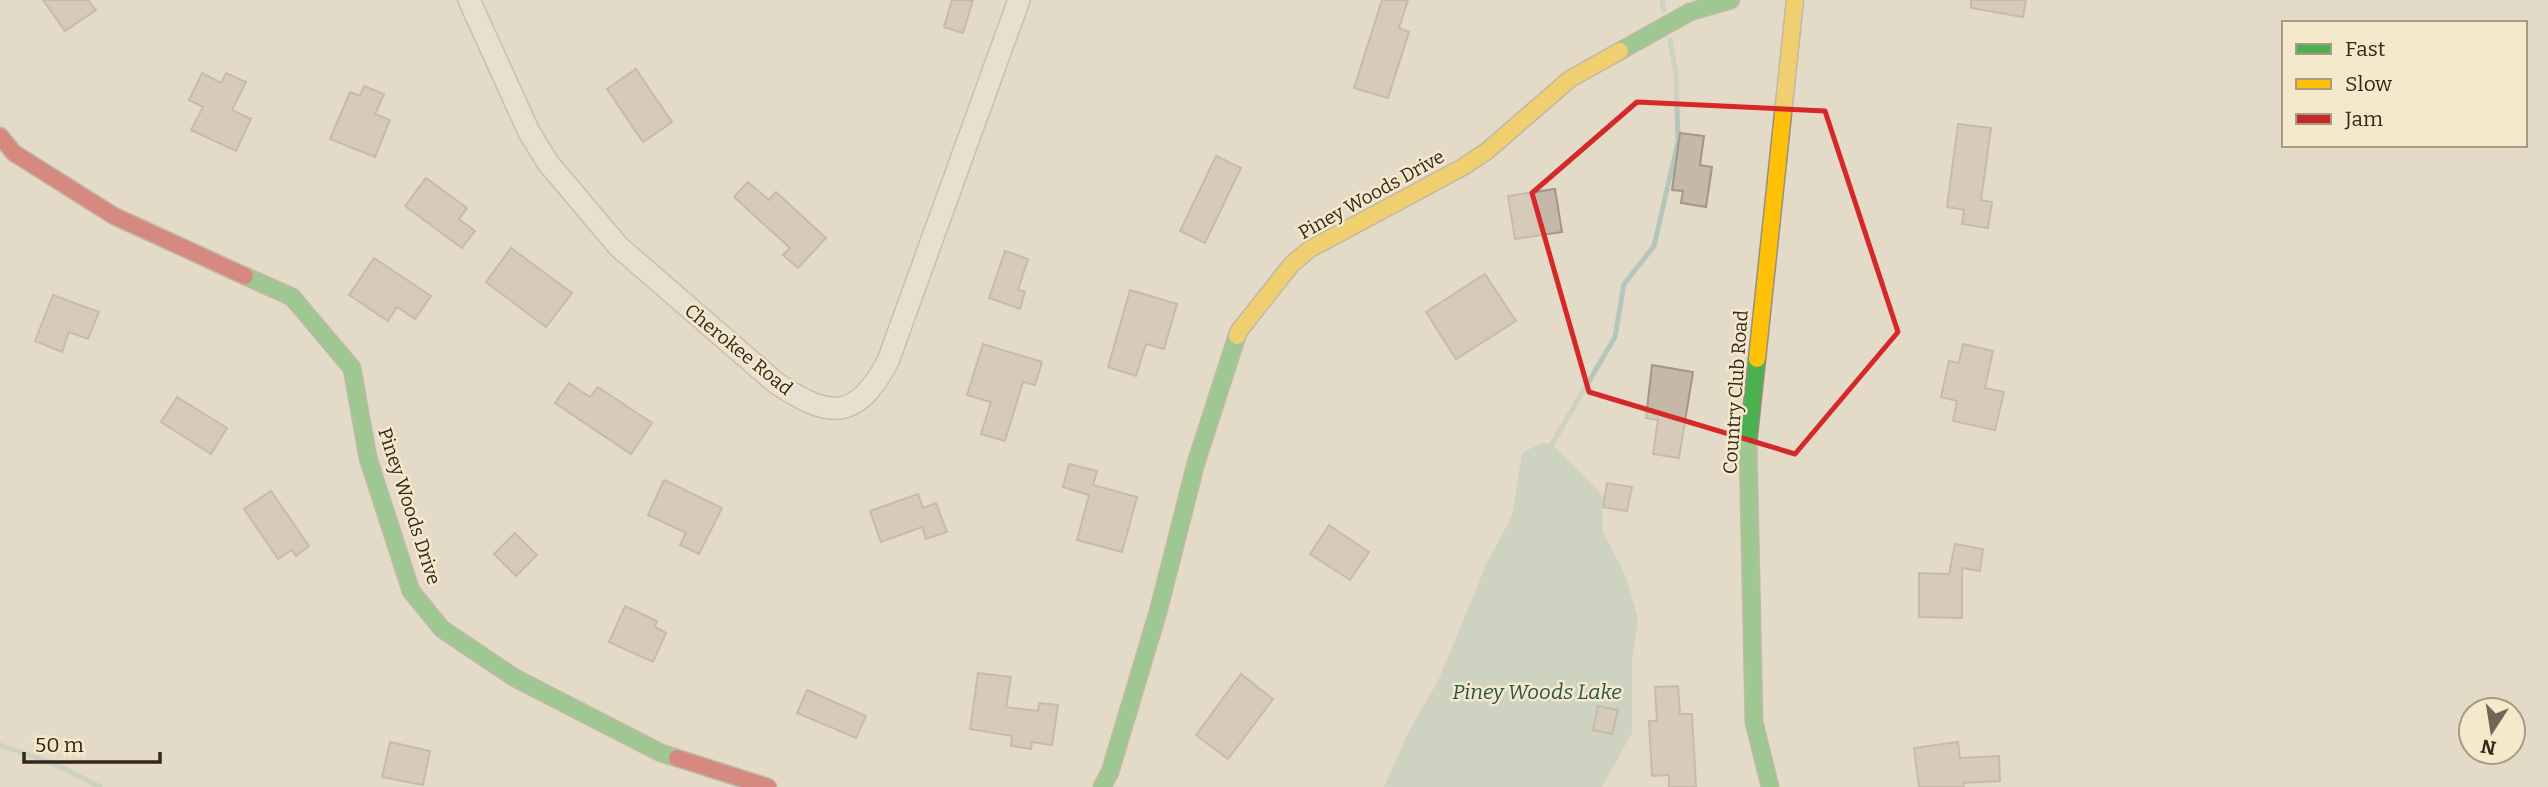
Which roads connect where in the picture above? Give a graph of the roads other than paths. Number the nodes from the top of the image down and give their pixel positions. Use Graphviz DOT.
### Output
graph roads {
  1 [pos="469,0"];
  2 [pos="1019,0"];
  3 [pos="1731,0"];
  4 [pos="1795,0"];
  5 [pos="0,136"];
  6 [pos="768,787"];
  7 [pos="1102,787"];
  8 [pos="1770,787"];
  1 -- 2 [label="street, Cherokee Road"];
  3 -- 7 [label="street, Piney Woods Drive"];
  4 -- 8 [label="street, Country Club Road"];
  5 -- 6 [label="street, Piney Woods Drive"];
}
